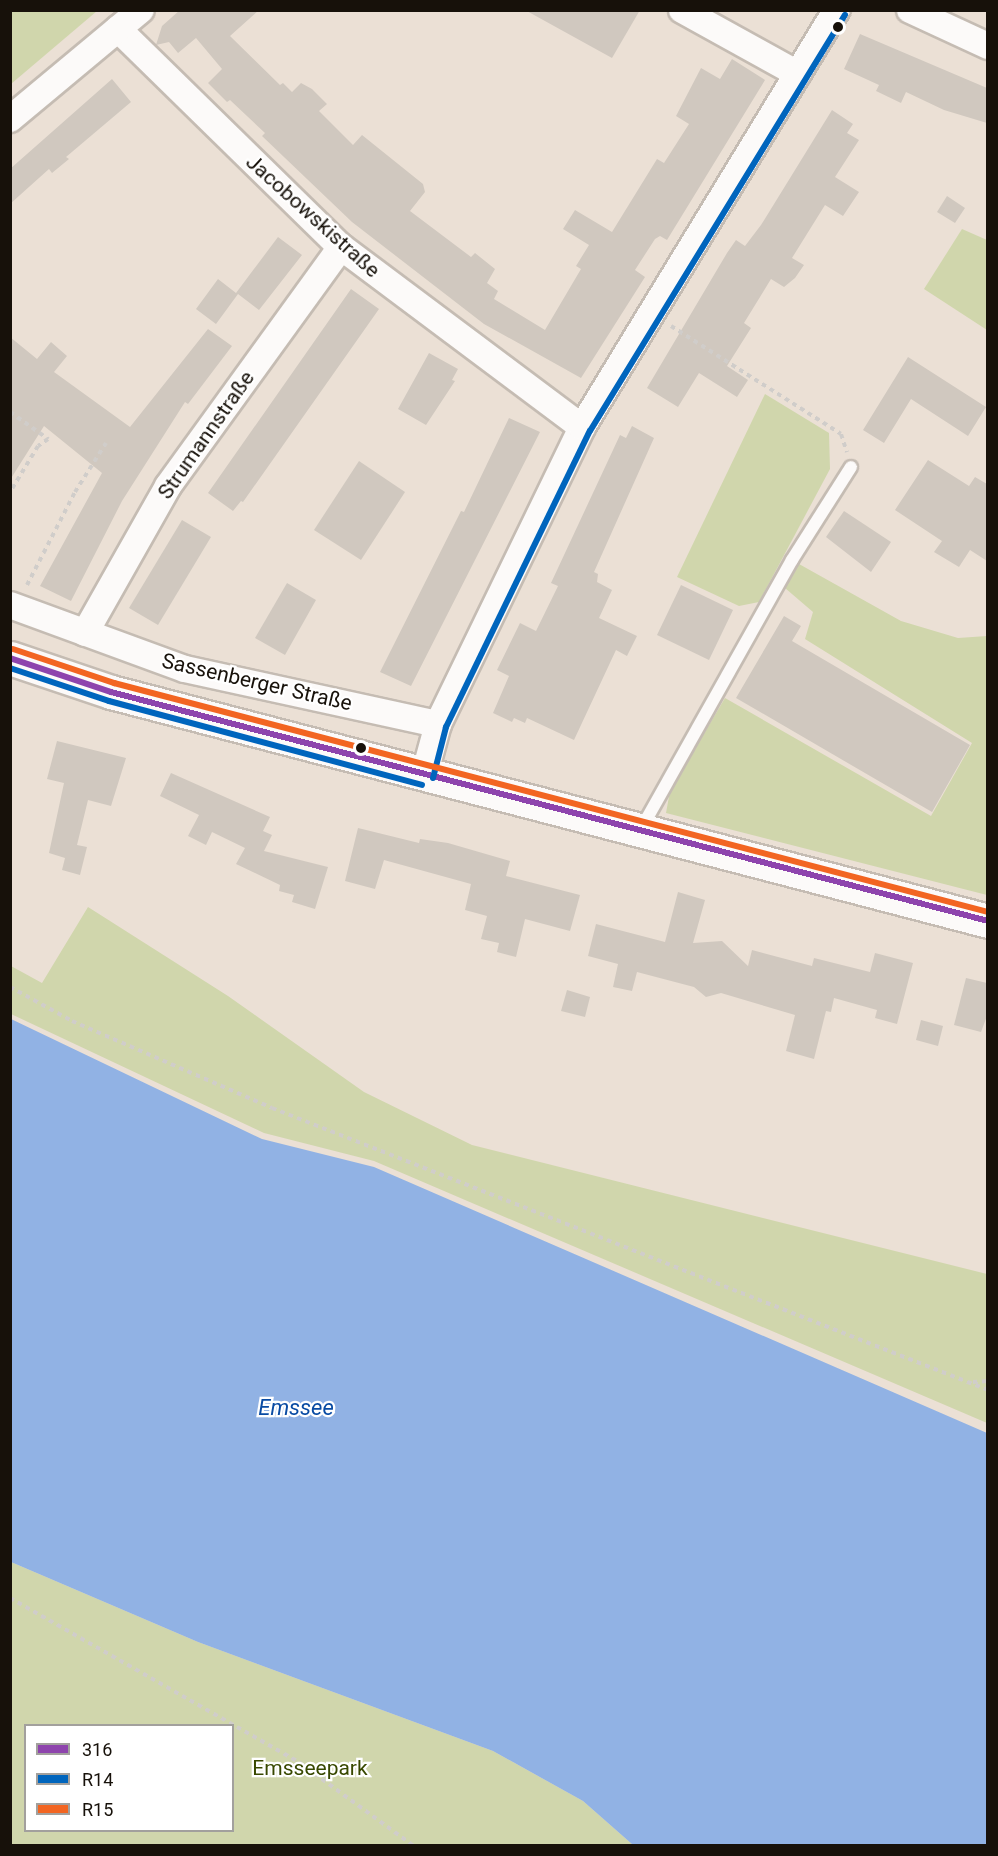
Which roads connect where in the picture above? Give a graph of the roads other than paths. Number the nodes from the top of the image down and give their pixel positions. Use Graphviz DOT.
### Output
graph roads {
  1 [pos="141,10"];
  2 [pos="682,10"];
  3 [pos="837,10"];
  4 [pos="910,10"];
  5 [pos="118,29"];
  6 [pos="987,46"];
  7 [pos="798,74"];
  8 [pos="10,119"];
  9 [pos="341,247"];
  10 [pos="582,427"];
  11 [pos="851,467"];
  12 [pos="14,606"];
  13 [pos="85,633"];
  14 [pos="10,658"];
  15 [pos="438,724"];
  16 [pos="424,776"];
  17 [pos="638,833"];
  18 [pos="987,921"];
  1 -- 5 [label="street"];
  2 -- 7 [label="street"];
  3 -- 7 [label="street"];
  4 -- 6 [label="street"];
  5 -- 8 [label="street"];
  5 -- 9 [label="street, Jacobowskistraße"];
  7 -- 10 [label="street"];
  9 -- 10 [label="street, Jacobowskistraße"];
  9 -- 13 [label="street, Strumannstraße"];
  10 -- 15 [label="street"];
  11 -- 17 [label="lane"];
  12 -- 13 [label="street, Sassenberger Straße"];
  13 -- 15 [label="street, Sassenberger Straße"];
  14 -- 16 [label="street"];
  15 -- 16 [label="street"];
  16 -- 17 [label="street"];
  17 -- 18 [label="street"];
}
